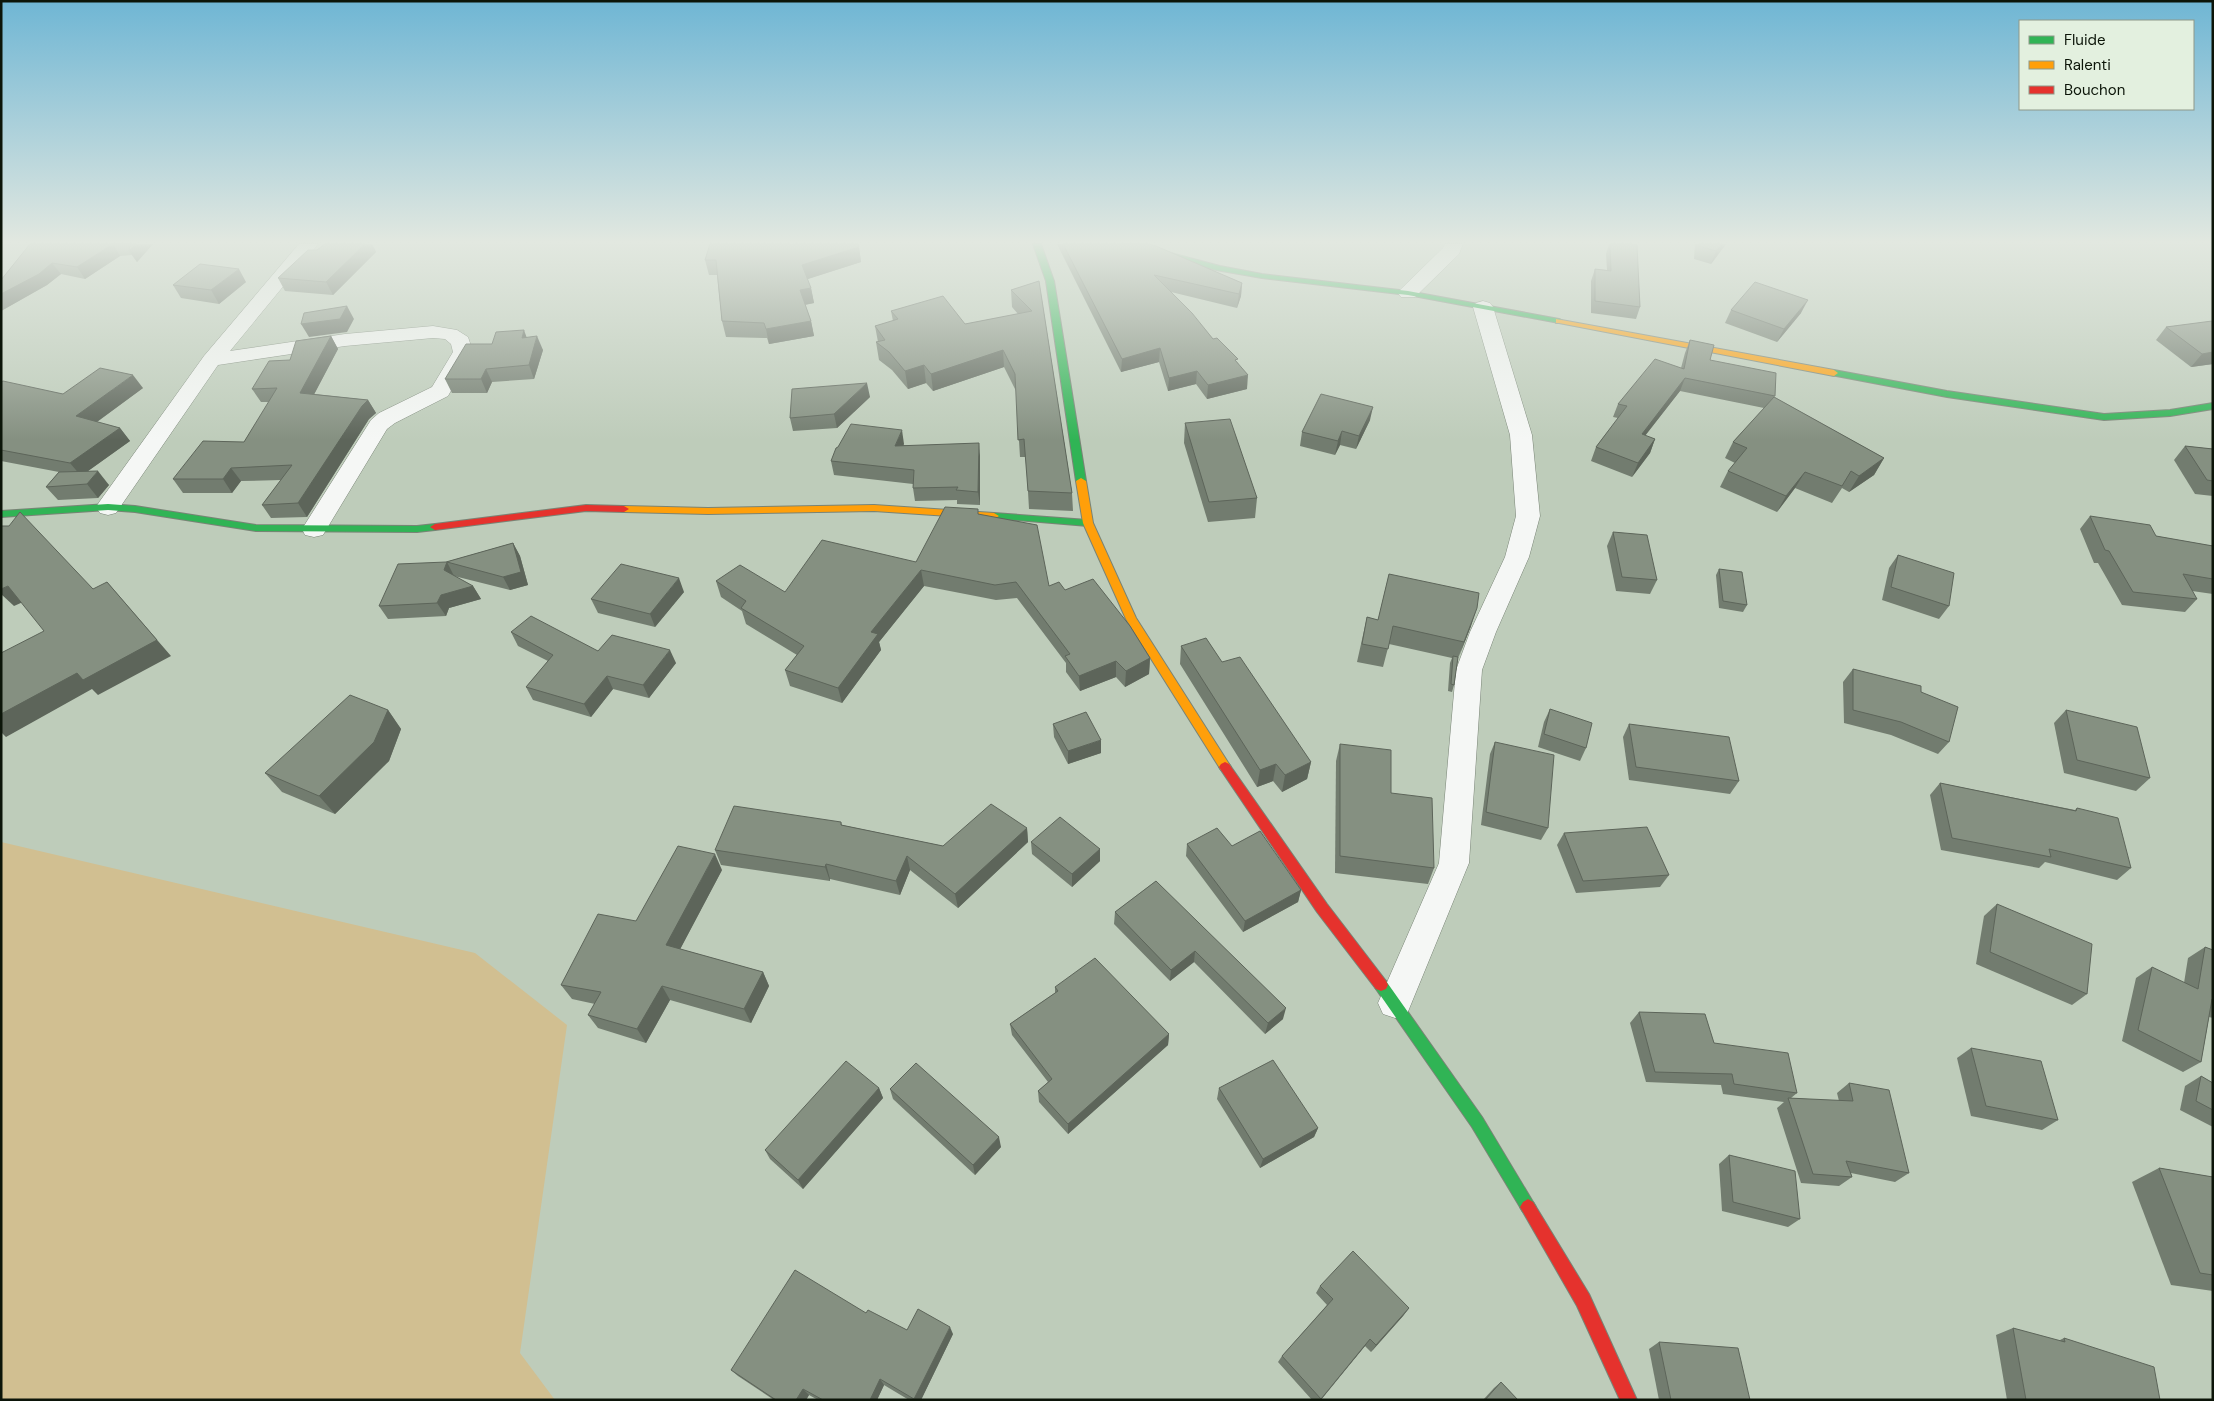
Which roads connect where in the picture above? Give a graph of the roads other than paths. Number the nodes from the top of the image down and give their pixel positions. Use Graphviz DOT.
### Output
graph roads {
  1 [pos="254,309"];
  2 [pos="1054,309"];
  3 [pos="1484,309"];
  4 [pos="1496,309"];
  5 [pos="211,360"];
  6 [pos="2213,406"];
  7 [pos="108,507"];
  8 [pos="1,514"];
  9 [pos="1088,523"];
  10 [pos="314,529"];
  11 [pos="1396,1003"];
  12 [pos="1629,1400"];
  1 -- 5 [label="street"];
  2 -- 9 [label="street"];
  3 -- 11 [label="street"];
  4 -- 6 [label="street"];
  5 -- 7 [label="street"];
  5 -- 10 [label="street"];
  7 -- 8 [label="street"];
  7 -- 10 [label="street"];
  9 -- 10 [label="street"];
  9 -- 11 [label="street"];
  11 -- 12 [label="street"];
}
